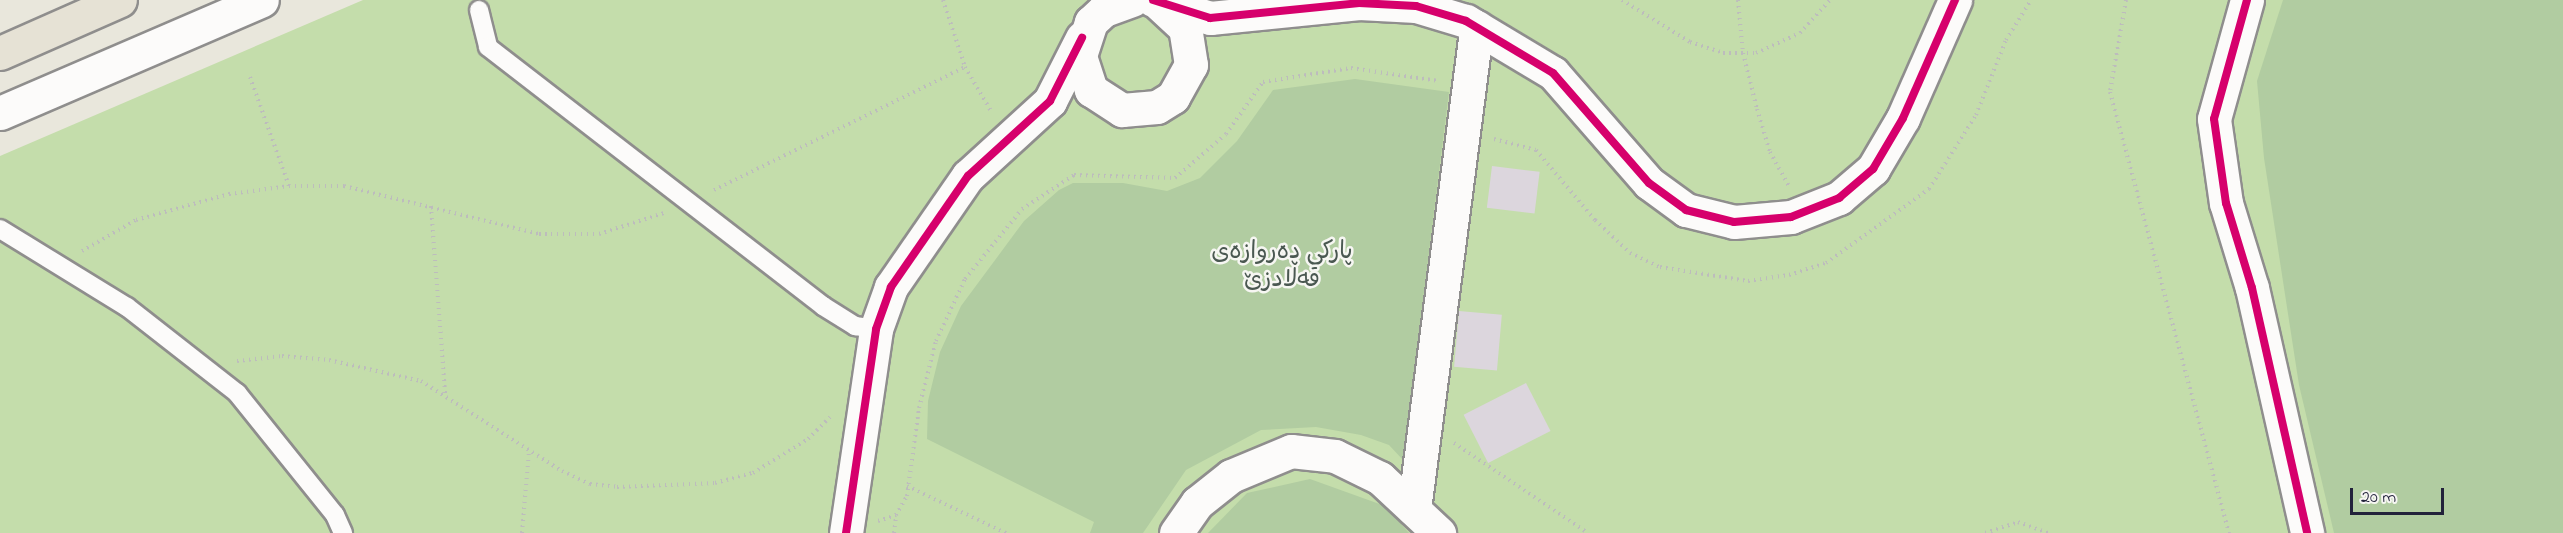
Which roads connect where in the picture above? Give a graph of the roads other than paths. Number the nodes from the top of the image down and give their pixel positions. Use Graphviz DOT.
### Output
graph roads {
  1 [pos="120,0"];
  2 [pos="262,0"];
  3 [pos="1955,0"];
  4 [pos="2247,0"];
  5 [pos="1147,1"];
  6 [pos="479,10"];
  7 [pos="1471,16"];
  8 [pos="1234,18"];
  9 [pos="1090,20"];
  10 [pos="0,53"];
  11 [pos="1191,65"];
  12 [pos="1122,110"];
  13 [pos="0,113"];
  14 [pos="1031,118"];
  15 [pos="0,229"];
  16 [pos="876,329"];
  17 [pos="1414,509"];
  18 [pos="857,526"];
  19 [pos="343,533"];
  20 [pos="1176,533"];
  21 [pos="1439,533"];
  22 [pos="2307,533"];
  1 -- 10 [label="main road"];
  2 -- 13 [label="street"];
  3 -- 7 [label="street"];
  4 -- 22 [label="street"];
  5 -- 8 [label="street"];
  5 -- 9 [label="street"];
  5 -- 11 [label="street"];
  6 -- 16 [label="lane"];
  7 -- 8 [label="street"];
  7 -- 17 [label="street"];
  8 -- 11 [label="street"];
  9 -- 12 [label="street"];
  9 -- 14 [label="street"];
  11 -- 12 [label="street"];
  12 -- 14 [label="street"];
  14 -- 16 [label="street"];
  15 -- 19 [label="lane"];
  16 -- 18 [label="street"];
  17 -- 20 [label="street"];
  17 -- 21 [label="street"];
}
